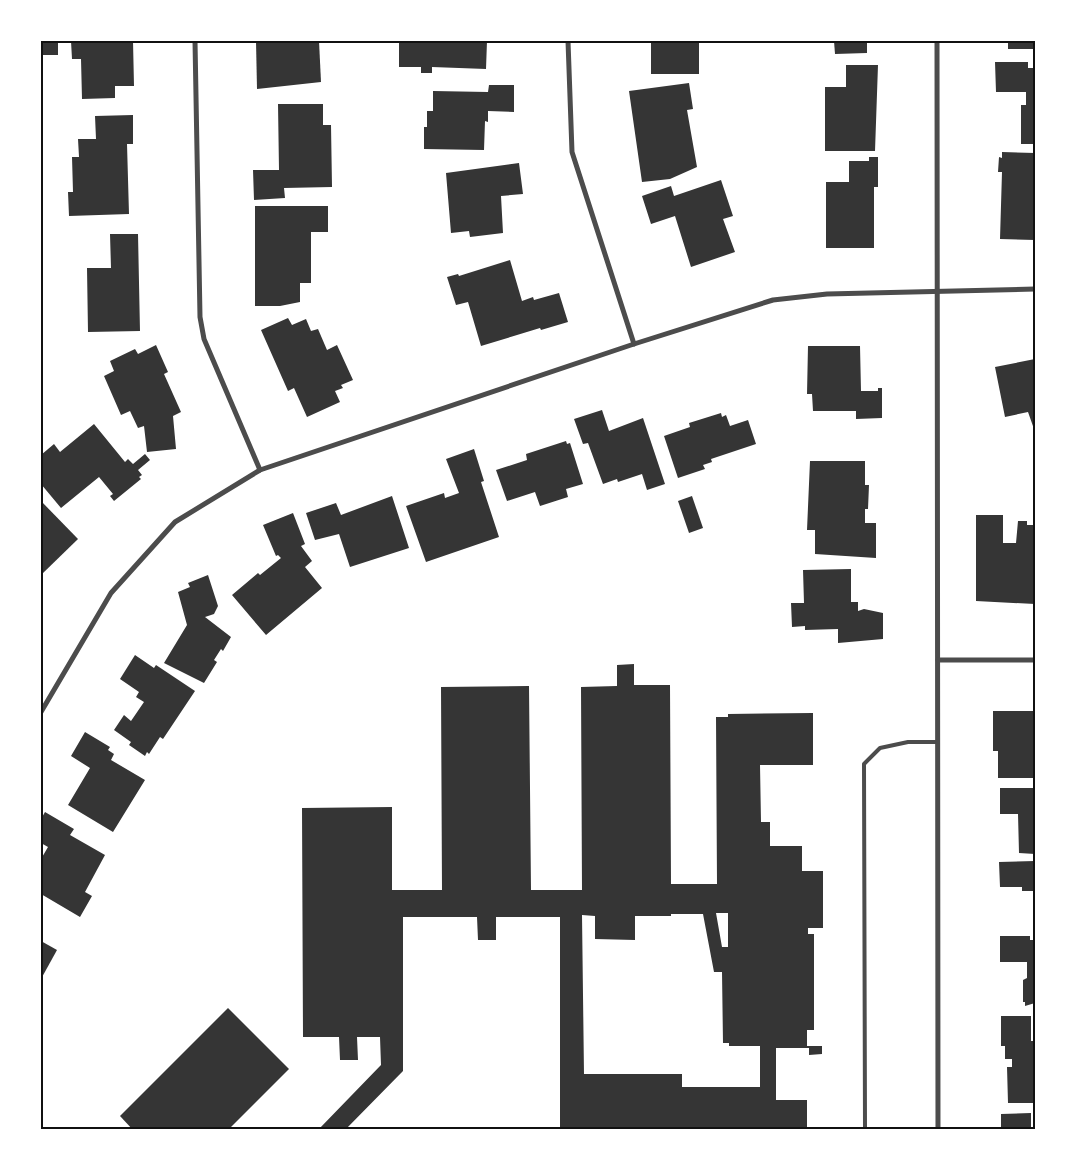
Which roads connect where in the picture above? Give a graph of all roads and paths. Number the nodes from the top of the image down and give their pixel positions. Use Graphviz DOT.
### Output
graph roads {
  1 [pos="195,41"];
  2 [pos="568,41"];
  3 [pos="937,41"];
  4 [pos="1035,289"];
  5 [pos="939,293"];
  6 [pos="634,344"];
  7 [pos="260,470"];
  8 [pos="938,660"];
  9 [pos="1035,660"];
  10 [pos="41,712"];
  11 [pos="938,742"];
  12 [pos="865,1130"];
  13 [pos="938,1130"];
  1 -- 7 [label="street"];
  2 -- 6 [label="street"];
  3 -- 5 [label="street"];
  4 -- 5 [label="street"];
  5 -- 6 [label="street"];
  5 -- 8 [label="street"];
  6 -- 7 [label="street"];
  7 -- 10 [label="street"];
  8 -- 9 [label="street"];
  8 -- 11 [label="street"];
  11 -- 12 [label="lane"];
  11 -- 13 [label="street"];
}
